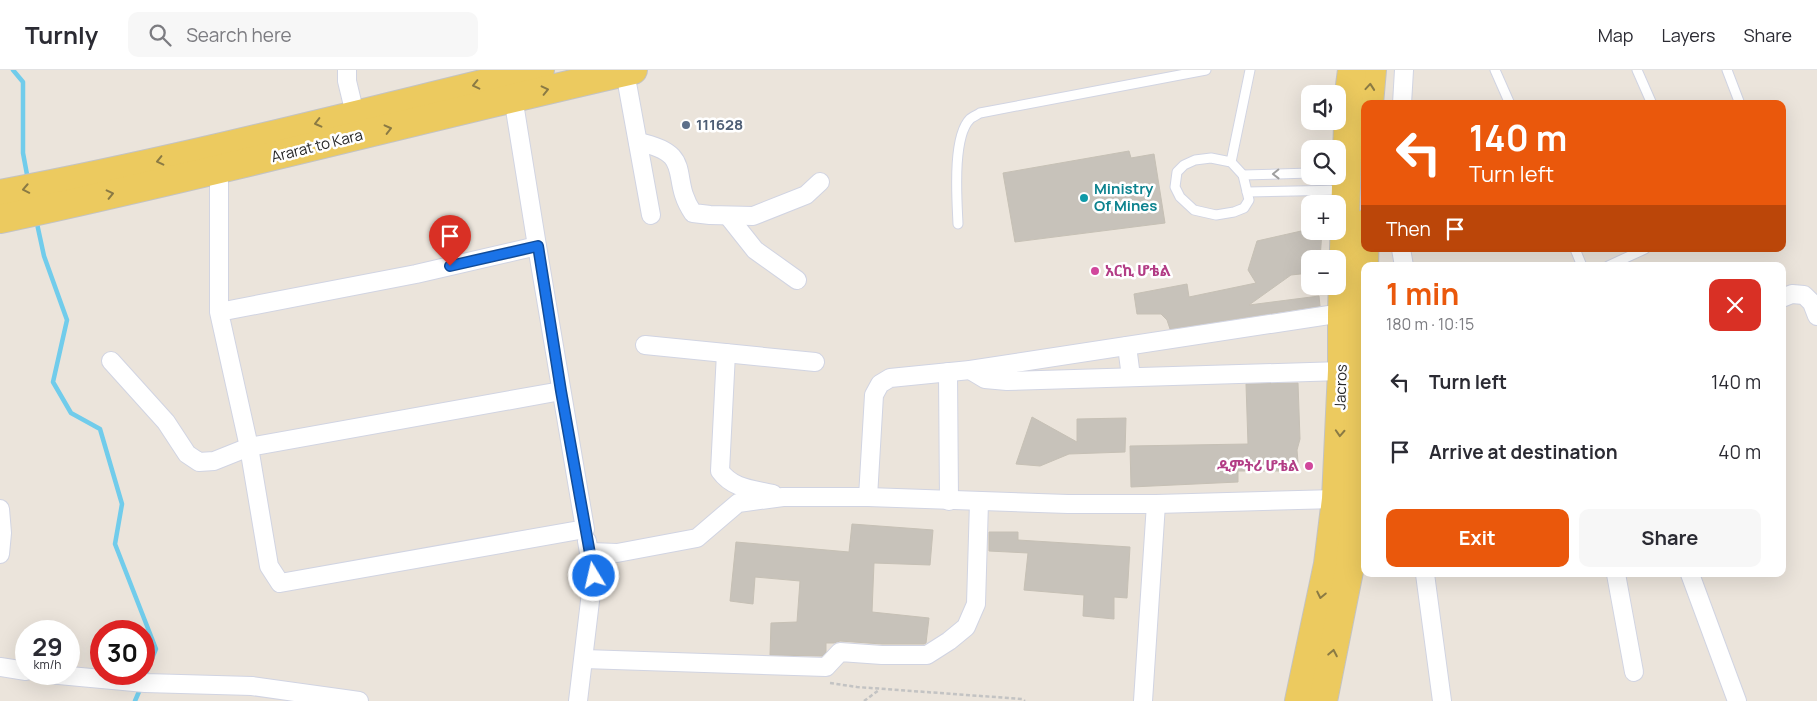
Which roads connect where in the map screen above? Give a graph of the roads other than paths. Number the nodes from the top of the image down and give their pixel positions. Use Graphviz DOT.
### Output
graph roads {
  1 [pos="347,70"];
  2 [pos="540,70"];
  3 [pos="1206,70"];
  4 [pos="1250,70"];
  5 [pos="1352,70"];
  6 [pos="1372,70"];
  7 [pos="1404,70"];
  8 [pos="1495,70"];
  9 [pos="1637,70"];
  10 [pos="1726,70"];
  11 [pos="629,71"];
  12 [pos="513,97"];
  13 [pos="1369,100"];
  14 [pos="1402,100"];
  15 [pos="1508,100"];
  16 [pos="1650,100"];
  17 [pos="1738,100"];
  18 [pos="355,114"];
  19 [pos="638,142"];
  20 [pos="1346,144"];
  21 [pos="219,158"];
  22 [pos="1231,162"];
  23 [pos="1301,173"];
  24 [pos="1243,175"];
  25 [pos="820,182"];
  26 [pos="1301,184"];
  27 [pos="1344,185"];
  28 [pos="1247,192"];
  29 [pos="0,194"];
  30 [pos="57,195"];
  31 [pos="651,215"];
  32 [pos="728,216"];
  33 [pos="11,217"];
  34 [pos="958,224"];
  35 [pos="538,246"];
  36 [pos="1638,252"];
  37 [pos="1617,262"];
  38 [pos="797,280"];
  39 [pos="1786,296"];
  40 [pos="219,312"];
  41 [pos="1342,313"];
  42 [pos="1817,316"];
  43 [pos="645,345"];
  44 [pos="1127,346"];
  45 [pos="726,353"];
  46 [pos="111,361"];
  47 [pos="815,362"];
  48 [pos="970,370"];
  49 [pos="1342,371"];
  50 [pos="948,372"];
  51 [pos="1131,377"];
  52 [pos="561,391"];
  53 [pos="249,447"];
  54 [pos="1361,488"];
  55 [pos="783,497"];
  56 [pos="868,497"];
  57 [pos="1336,499"];
  58 [pos="949,501"];
  59 [pos="979,502"];
  60 [pos="1156,504"];
  61 [pos="0,509"];
  62 [pos="585,528"];
  63 [pos="590,552"];
  64 [pos="0,554"];
  65 [pos="1339,565"];
  66 [pos="1426,577"];
  67 [pos="1617,577"];
  68 [pos="1691,577"];
  69 [pos="584,659"];
  70 [pos="0,667"];
  71 [pos="15,669"];
  72 [pos="1634,672"];
  73 [pos="80,677"];
  74 [pos="359,701"];
  75 [pos="578,701"];
  76 [pos="1143,701"];
  77 [pos="1299,701"];
  78 [pos="1324,701"];
  79 [pos="1442,701"];
  80 [pos="1737,701"];
  1 -- 18 [label="street"];
  2 -- 18 [label="main road, Ararat to Kara, one-way"];
  3 -- 34 [label="lane"];
  4 -- 22 [label="lane"];
  5 -- 20 [label="main road, Jacros"];
  13 -- 6 [label="main road, one-way"];
  7 -- 14 [label="street"];
  8 -- 15 [label="lane"];
  9 -- 16 [label="lane"];
  10 -- 17 [label="lane"];
  12 -- 11 [label="main road, Ararat to Kara, one-way"];
  11 -- 19 [label="street"];
  21 -- 12 [label="main road, Ararat to Kara, one-way"];
  12 -- 35 [label="street"];
  18 -- 21 [label="main road, Ararat to Kara, one-way"];
  19 -- 31 [label="street"];
  19 -- 32 [label="street"];
  21 -- 30 [label="main road, Ararat to Kara"];
  21 -- 40 [label="street"];
  22 -- 24 [label="lane"];
  22 -- 28 [label="lane"];
  23 -- 24 [label="lane, one-way"];
  24 -- 28 [label="lane"];
  25 -- 32 [label="street"];
  26 -- 28 [label="lane"];
  27 -- 41 [label="main road, Jacros"];
  30 -- 29 [label="main road, Ararat to Kara, one-way"];
  30 -- 33 [label="main road, Ararat to Kara"];
  32 -- 38 [label="street"];
  35 -- 40 [label="street"];
  35 -- 52 [label="street"];
  36 -- 37 [label="lane"];
  39 -- 42 [label="street"];
  40 -- 53 [label="street"];
  41 -- 44 [label="street"];
  41 -- 49 [label="main road, Jacros"];
  43 -- 45 [label="street"];
  44 -- 48 [label="street"];
  44 -- 51 [label="street"];
  45 -- 47 [label="street"];
  45 -- 55 [label="street"];
  46 -- 53 [label="street"];
  48 -- 50 [label="street"];
  48 -- 51 [label="street"];
  49 -- 51 [label="street"];
  49 -- 57 [label="main road, Jacros, one-way"];
  50 -- 56 [label="street"];
  50 -- 58 [label="street"];
  52 -- 53 [label="street"];
  52 -- 62 [label="street"];
  53 -- 62 [label="street"];
  54 -- 65 [label="main road, Jacros"];
  55 -- 56 [label="street"];
  55 -- 63 [label="street"];
  56 -- 58 [label="street"];
  57 -- 60 [label="street"];
  57 -- 65 [label="main road, Jacros"];
  58 -- 59 [label="street"];
  59 -- 60 [label="street"];
  59 -- 69 [label="street"];
  60 -- 76 [label="street"];
  61 -- 64 [label="street"];
  62 -- 63 [label="street"];
  63 -- 69 [label="street"];
  65 -- 77 [label="main road, Jacros, one-way"];
  78 -- 65 [label="main road, Jacros, one-way"];
  66 -- 79 [label="street"];
  67 -- 72 [label="street"];
  68 -- 80 [label="street"];
  69 -- 75 [label="street"];
  70 -- 71 [label="street"];
  73 -- 74 [label="street"];
}
